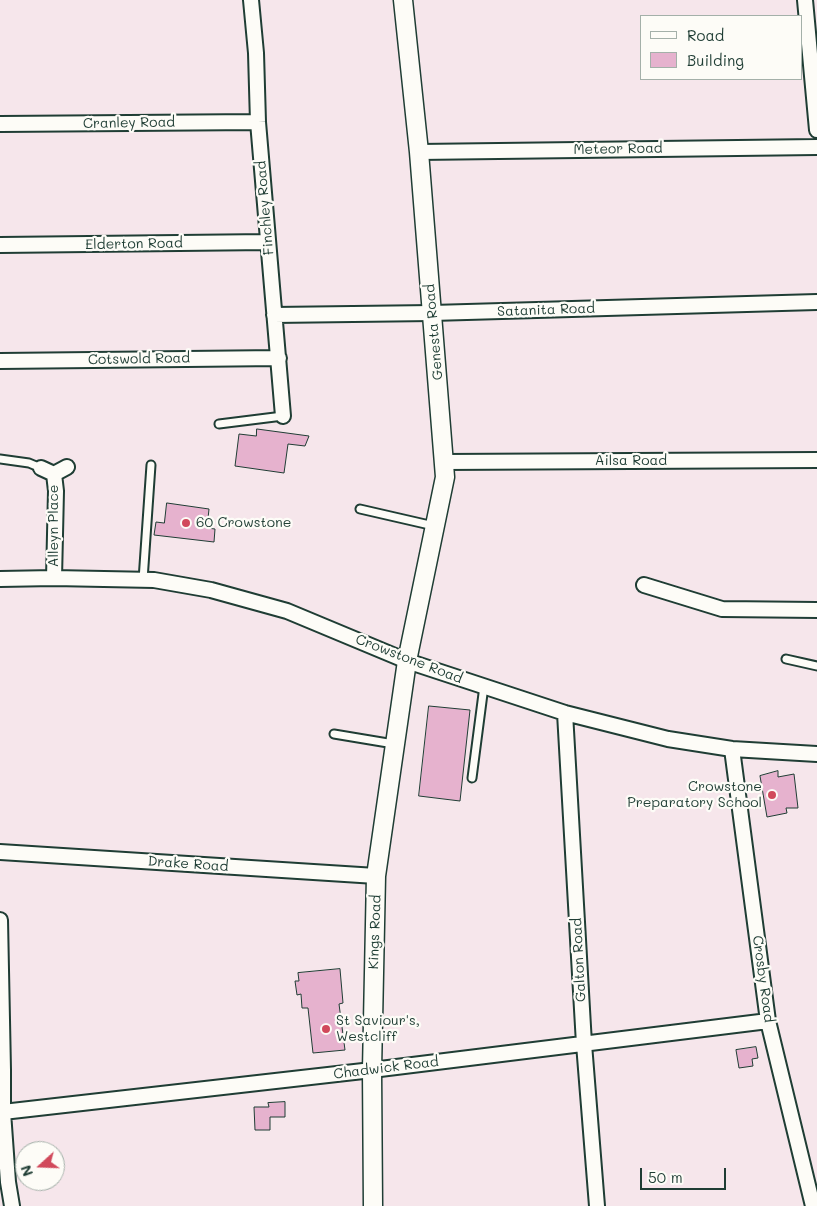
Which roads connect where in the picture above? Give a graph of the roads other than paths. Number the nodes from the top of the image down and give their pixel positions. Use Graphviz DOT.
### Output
graph roads {
  1 [pos="251,0"];
  2 [pos="403,0"];
  3 [pos="805,0"];
  4 [pos="258,122"];
  5 [pos="0,124"];
  6 [pos="817,130"];
  7 [pos="817,147"];
  8 [pos="419,152"];
  9 [pos="268,242"];
  10 [pos="0,245"];
  11 [pos="817,302"];
  12 [pos="432,313"];
  13 [pos="274,315"];
  14 [pos="279,358"];
  15 [pos="0,361"];
  16 [pos="284,416"];
  17 [pos="219,424"];
  18 [pos="0,459"];
  19 [pos="817,460"];
  20 [pos="444,462"];
  21 [pos="151,465"];
  22 [pos="67,467"];
  23 [pos="47,471"];
  24 [pos="360,509"];
  25 [pos="434,526"];
  26 [pos="54,578"];
  27 [pos="0,579"];
  28 [pos="143,580"];
  29 [pos="644,585"];
  30 [pos="817,610"];
  31 [pos="786,659"];
  32 [pos="406,660"];
  33 [pos="817,666"];
  34 [pos="484,686"];
  35 [pos="565,713"];
  36 [pos="334,734"];
  37 [pos="394,744"];
  38 [pos="732,749"];
  39 [pos="817,754"];
  40 [pos="472,778"];
  41 [pos="0,852"];
  42 [pos="376,876"];
  43 [pos="0,920"];
  44 [pos="768,1021"];
  45 [pos="584,1044"];
  46 [pos="2,1070"];
  47 [pos="372,1070"];
  48 [pos="2,1112"];
  49 [pos="2,1140"];
  50 [pos="4,1183"];
  51 [pos="12,1206"];
  52 [pos="372,1206"];
  53 [pos="597,1206"];
  54 [pos="814,1206"];
  1 -- 4 [label="street, Finchley Road"];
  2 -- 8 [label="street, Genesta Road"];
  3 -- 6 [label="street"];
  4 -- 5 [label="street, Cranley Road"];
  4 -- 9 [label="street, Finchley Road"];
  7 -- 8 [label="street, Meteor Road"];
  8 -- 12 [label="street, Genesta Road"];
  9 -- 10 [label="street, Elderton Road"];
  9 -- 13 [label="street, Finchley Road"];
  11 -- 12 [label="street, Satanita Road"];
  12 -- 13 [label="street, Satanita Road"];
  12 -- 20 [label="street, Genesta Road"];
  13 -- 14 [label="street, Finchley Road"];
  14 -- 15 [label="street, Cotswold Road"];
  14 -- 16 [label="street, Finchley Road"];
  16 -- 17 [label="lane"];
  18 -- 23 [label="lane, Alleyn Place"];
  19 -- 20 [label="street, Ailsa Road"];
  20 -- 25 [label="street, Genesta Road"];
  21 -- 28 [label="lane"];
  22 -- 23 [label="street, Alleyn Place"];
  23 -- 26 [label="street, Alleyn Place"];
  24 -- 25 [label="lane"];
  25 -- 32 [label="street, Genesta Road"];
  26 -- 27 [label="street, Crowstone Road"];
  26 -- 28 [label="street, Crowstone Road"];
  28 -- 32 [label="street, Crowstone Road"];
  29 -- 30 [label="street"];
  31 -- 33 [label="lane"];
  32 -- 34 [label="street, Crowstone Road"];
  32 -- 37 [label="street, Kings Road"];
  34 -- 35 [label="street, Crowstone Road"];
  34 -- 40 [label="lane"];
  35 -- 38 [label="street, Crowstone Road"];
  35 -- 45 [label="street, Galton Road"];
  36 -- 37 [label="lane"];
  37 -- 42 [label="street, Kings Road"];
  38 -- 39 [label="street, Crowstone Road"];
  38 -- 44 [label="street, Crosby Road"];
  41 -- 42 [label="street, Drake Road"];
  42 -- 47 [label="street, Kings Road"];
  43 -- 46 [label="street"];
  44 -- 45 [label="street, Chadwick Road"];
  44 -- 54 [label="street, Crosby Road"];
  45 -- 47 [label="street, Chadwick Road"];
  45 -- 53 [label="street, Galton Road"];
  46 -- 48 [label="street"];
  47 -- 48 [label="street, Chadwick Road"];
  47 -- 52 [label="street, Kings Road"];
  48 -- 49 [label="street"];
  49 -- 50 [label="street"];
  50 -- 51 [label="street"];
}
